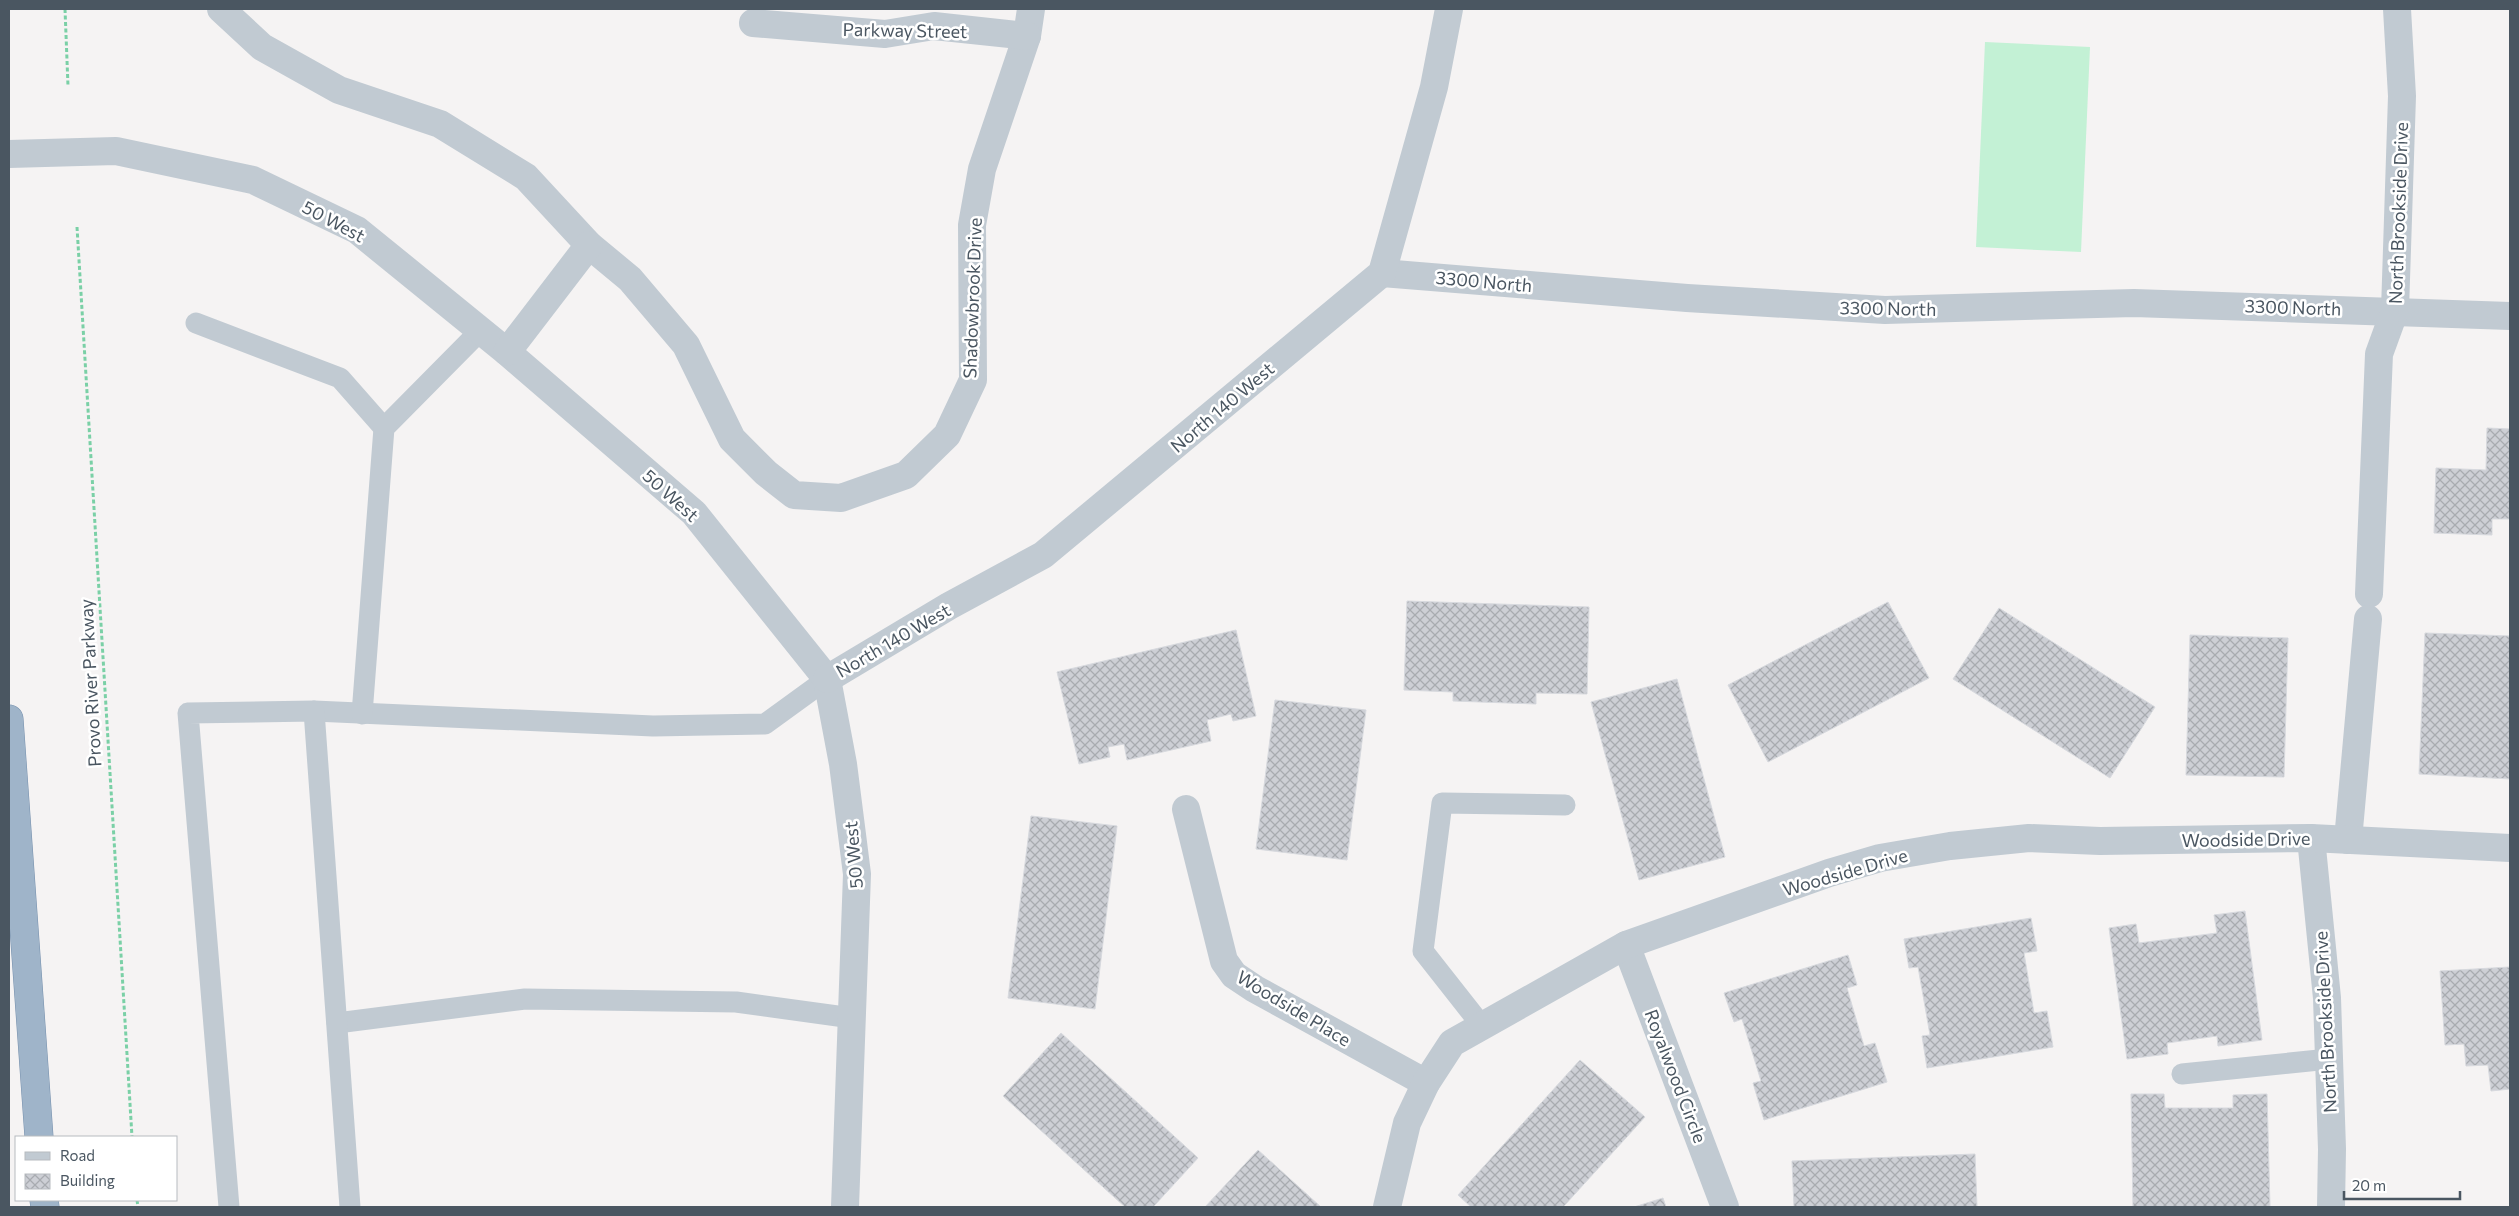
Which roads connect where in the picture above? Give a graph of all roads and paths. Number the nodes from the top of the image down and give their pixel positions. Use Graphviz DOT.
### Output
graph roads {
  1 [pos="65,9"];
  2 [pos="220,9"];
  3 [pos="1031,9"];
  4 [pos="1449,9"];
  5 [pos="2397,9"];
  6 [pos="752,23"];
  7 [pos="1027,36"];
  8 [pos="68,86"];
  9 [pos="9,154"];
  10 [pos="77,227"];
  11 [pos="589,246"];
  12 [pos="1382,273"];
  13 [pos="2395,310"];
  14 [pos="2510,316"];
  15 [pos="196,324"];
  16 [pos="481,330"];
  17 [pos="507,352"];
  18 [pos="384,428"];
  19 [pos="827,679"];
  20 [pos="314,711"];
  21 [pos="362,714"];
  22 [pos="9,718"];
  23 [pos="1565,805"];
  24 [pos="1186,809"];
  25 [pos="2311,838"];
  26 [pos="2348,840"];
  27 [pos="2510,848"];
  28 [pos="1626,945"];
  29 [pos="852,1018"];
  30 [pos="337,1023"];
  31 [pos="1482,1026"];
  32 [pos="2329,1059"];
  33 [pos="2182,1074"];
  34 [pos="1426,1083"];
  35 [pos="39,1136"];
  36 [pos="132,1136"];
  37 [pos="229,1207"];
  38 [pos="350,1207"];
  39 [pos="845,1207"];
  40 [pos="1387,1207"];
  41 [pos="1725,1207"];
  42 [pos="2331,1207"];
  1 -- 8 [label="path"];
  2 -- 11 [label="street, Shadowbrook Drive"];
  3 -- 7 [label="street, Shadowbrook Drive"];
  4 -- 12 [label="street"];
  5 -- 13 [label="street, North Brookside Drive"];
  6 -- 7 [label="street, Parkway Street"];
  7 -- 11 [label="street, Shadowbrook Drive"];
  9 -- 16 [label="street, 50 West"];
  10 -- 36 [label="path, Provo River Parkway"];
  11 -- 17 [label="street"];
  12 -- 13 [label="street, 3300 North"];
  12 -- 19 [label="street, North 140 West"];
  13 -- 14 [label="street, 3300 North"];
  13 -- 26 [label="street, North Brookside Drive"];
  15 -- 18 [label="lane"];
  16 -- 17 [label="street, 50 West"];
  16 -- 18 [label="lane"];
  17 -- 19 [label="street, 50 West"];
  18 -- 21 [label="lane"];
  19 -- 21 [label="lane"];
  19 -- 29 [label="street, 50 West"];
  20 -- 21 [label="lane"];
  20 -- 30 [label="lane"];
  20 -- 37 [label="lane"];
  22 -- 35 [label="highway"];
  23 -- 31 [label="lane"];
  24 -- 34 [label="street, Woodside Place"];
  25 -- 26 [label="street, Woodside Drive"];
  25 -- 28 [label="street, Woodside Drive"];
  25 -- 32 [label="street, North Brookside Drive"];
  26 -- 27 [label="street, Woodside Drive"];
  28 -- 31 [label="street, Woodside Drive"];
  28 -- 41 [label="street, Royalwood Circle"];
  29 -- 30 [label="lane"];
  29 -- 39 [label="street, 50 West"];
  30 -- 38 [label="lane"];
  31 -- 34 [label="street, Woodside Drive"];
  32 -- 33 [label="lane"];
  32 -- 42 [label="street, North Brookside Drive"];
  34 -- 40 [label="street, Woodside Drive"];
}
